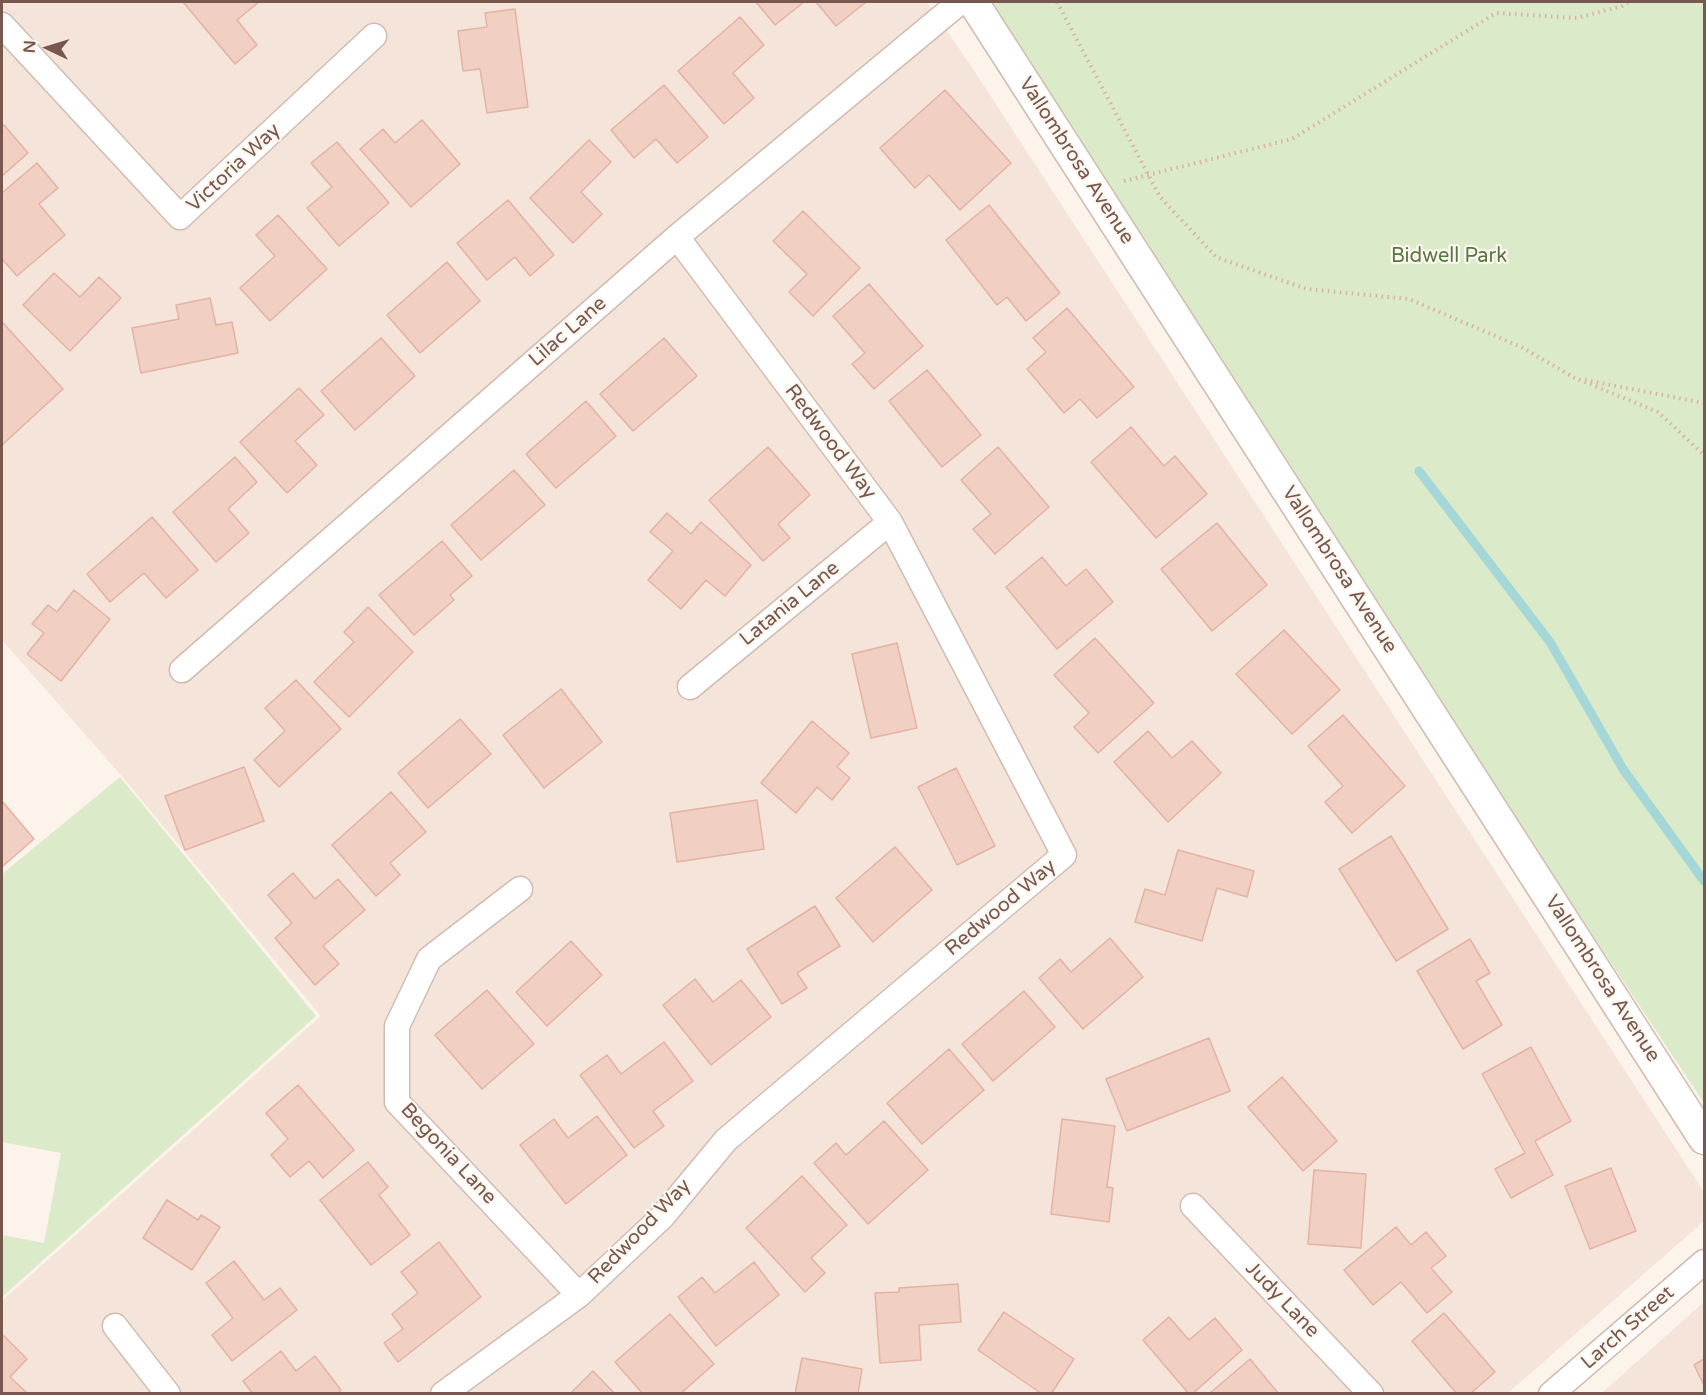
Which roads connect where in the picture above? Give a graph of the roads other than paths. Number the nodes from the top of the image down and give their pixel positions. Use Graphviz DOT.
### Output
graph roads {
  1 [pos="960,2"];
  2 [pos="974,2"];
  3 [pos="2,25"];
  4 [pos="374,36"];
  5 [pos="677,237"];
  6 [pos="890,522"];
  7 [pos="182,670"];
  8 [pos="690,687"];
  9 [pos="520,889"];
  10 [pos="1704,1139"];
  11 [pos="1193,1206"];
  12 [pos="1704,1262"];
  13 [pos="579,1295"];
  14 [pos="115,1326"];
  15 [pos="168,1394"];
  16 [pos="443,1394"];
  17 [pos="1371,1394"];
  18 [pos="1551,1394"];
  1 -- 5 [label="street, Lilac Lane"];
  2 -- 10 [label="street, Vallombrosa Avenue"];
  3 -- 4 [label="street, Victoria Way"];
  5 -- 6 [label="street, Redwood Way"];
  5 -- 7 [label="street, Lilac Lane"];
  6 -- 8 [label="street, Latania Lane"];
  6 -- 13 [label="street, Redwood Way"];
  9 -- 13 [label="street, Begonia Lane"];
  11 -- 17 [label="street, Judy Lane"];
  12 -- 18 [label="street, Larch Street"];
  13 -- 16 [label="street, Redwood Way"];
  14 -- 15 [label="street"];
}
